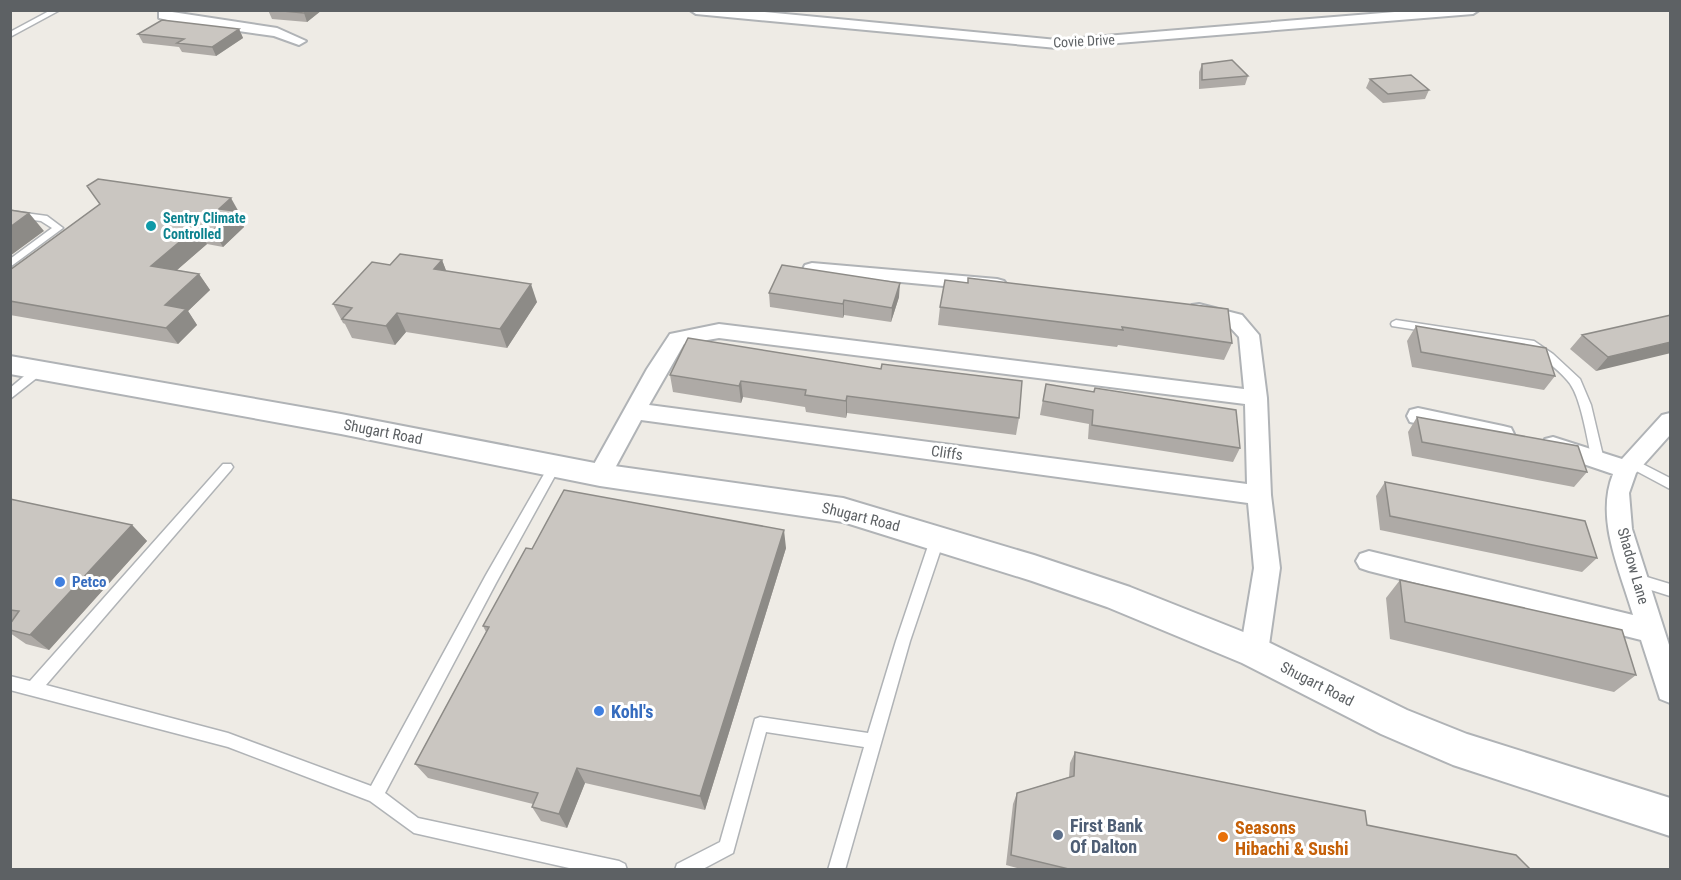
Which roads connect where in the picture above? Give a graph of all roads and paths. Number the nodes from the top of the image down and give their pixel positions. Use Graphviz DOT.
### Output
graph roads {
  1 [pos="57,10"];
  2 [pos="166,10"];
  3 [pos="696,10"];
  4 [pos="1473,10"];
  5 [pos="10,35"];
  6 [pos="299,40"];
  7 [pos="10,214"];
  8 [pos="10,264"];
  9 [pos="812,269"];
  10 [pos="1021,287"];
  11 [pos="1179,306"];
  12 [pos="1396,324"];
  13 [pos="25,368"];
  14 [pos="10,395"];
  15 [pos="1256,398"];
  16 [pos="635,411"];
  17 [pos="1418,416"];
  18 [pos="1671,421"];
  19 [pos="1598,460"];
  20 [pos="555,465"];
  21 [pos="1629,466"];
  22 [pos="227,467"];
  23 [pos="600,476"];
  24 [pos="1671,484"];
  25 [pos="1259,495"];
  26 [pos="938,537"];
  27 [pos="1369,561"];
  28 [pos="1637,580"];
  29 [pos="1671,590"];
  30 [pos="1652,631"];
  31 [pos="1254,652"];
  32 [pos="10,683"];
  33 [pos="32,690"];
  34 [pos="1671,690"];
  35 [pos="873,741"];
  36 [pos="375,795"];
  37 [pos="1671,817"];
  38 [pos="619,870"];
  39 [pos="683,870"];
  40 [pos="836,870"];
  1 -- 5 [label="lane"];
  2 -- 6 [label="street"];
  3 -- 4 [label="street, Covie Drive"];
  7 -- 8 [label="lane"];
  9 -- 10 [label="street"];
  11 -- 15 [label="street"];
  12 -- 19 [label="lane"];
  13 -- 14 [label="lane"];
  13 -- 20 [label="street, Shugart Road"];
  15 -- 16 [label="street"];
  15 -- 25 [label="street"];
  16 -- 23 [label="street"];
  16 -- 25 [label="street, Cliffs"];
  17 -- 19 [label="street"];
  18 -- 21 [label="street, Shadow Lane"];
  19 -- 21 [label="street"];
  20 -- 23 [label="street, Shugart Road"];
  20 -- 36 [label="lane"];
  21 -- 24 [label="lane"];
  21 -- 28 [label="street, Shadow Lane"];
  22 -- 33 [label="lane"];
  23 -- 26 [label="street, Shugart Road"];
  25 -- 31 [label="street"];
  26 -- 31 [label="street, Shugart Road"];
  26 -- 35 [label="lane"];
  27 -- 30 [label="street"];
  28 -- 29 [label="lane"];
  28 -- 30 [label="street, Shadow Lane"];
  30 -- 34 [label="street, Shadow Lane"];
  31 -- 37 [label="street, Shugart Road"];
  32 -- 33 [label="lane"];
  33 -- 36 [label="lane"];
  35 -- 39 [label="lane"];
  35 -- 40 [label="lane"];
  36 -- 38 [label="lane"];
}
